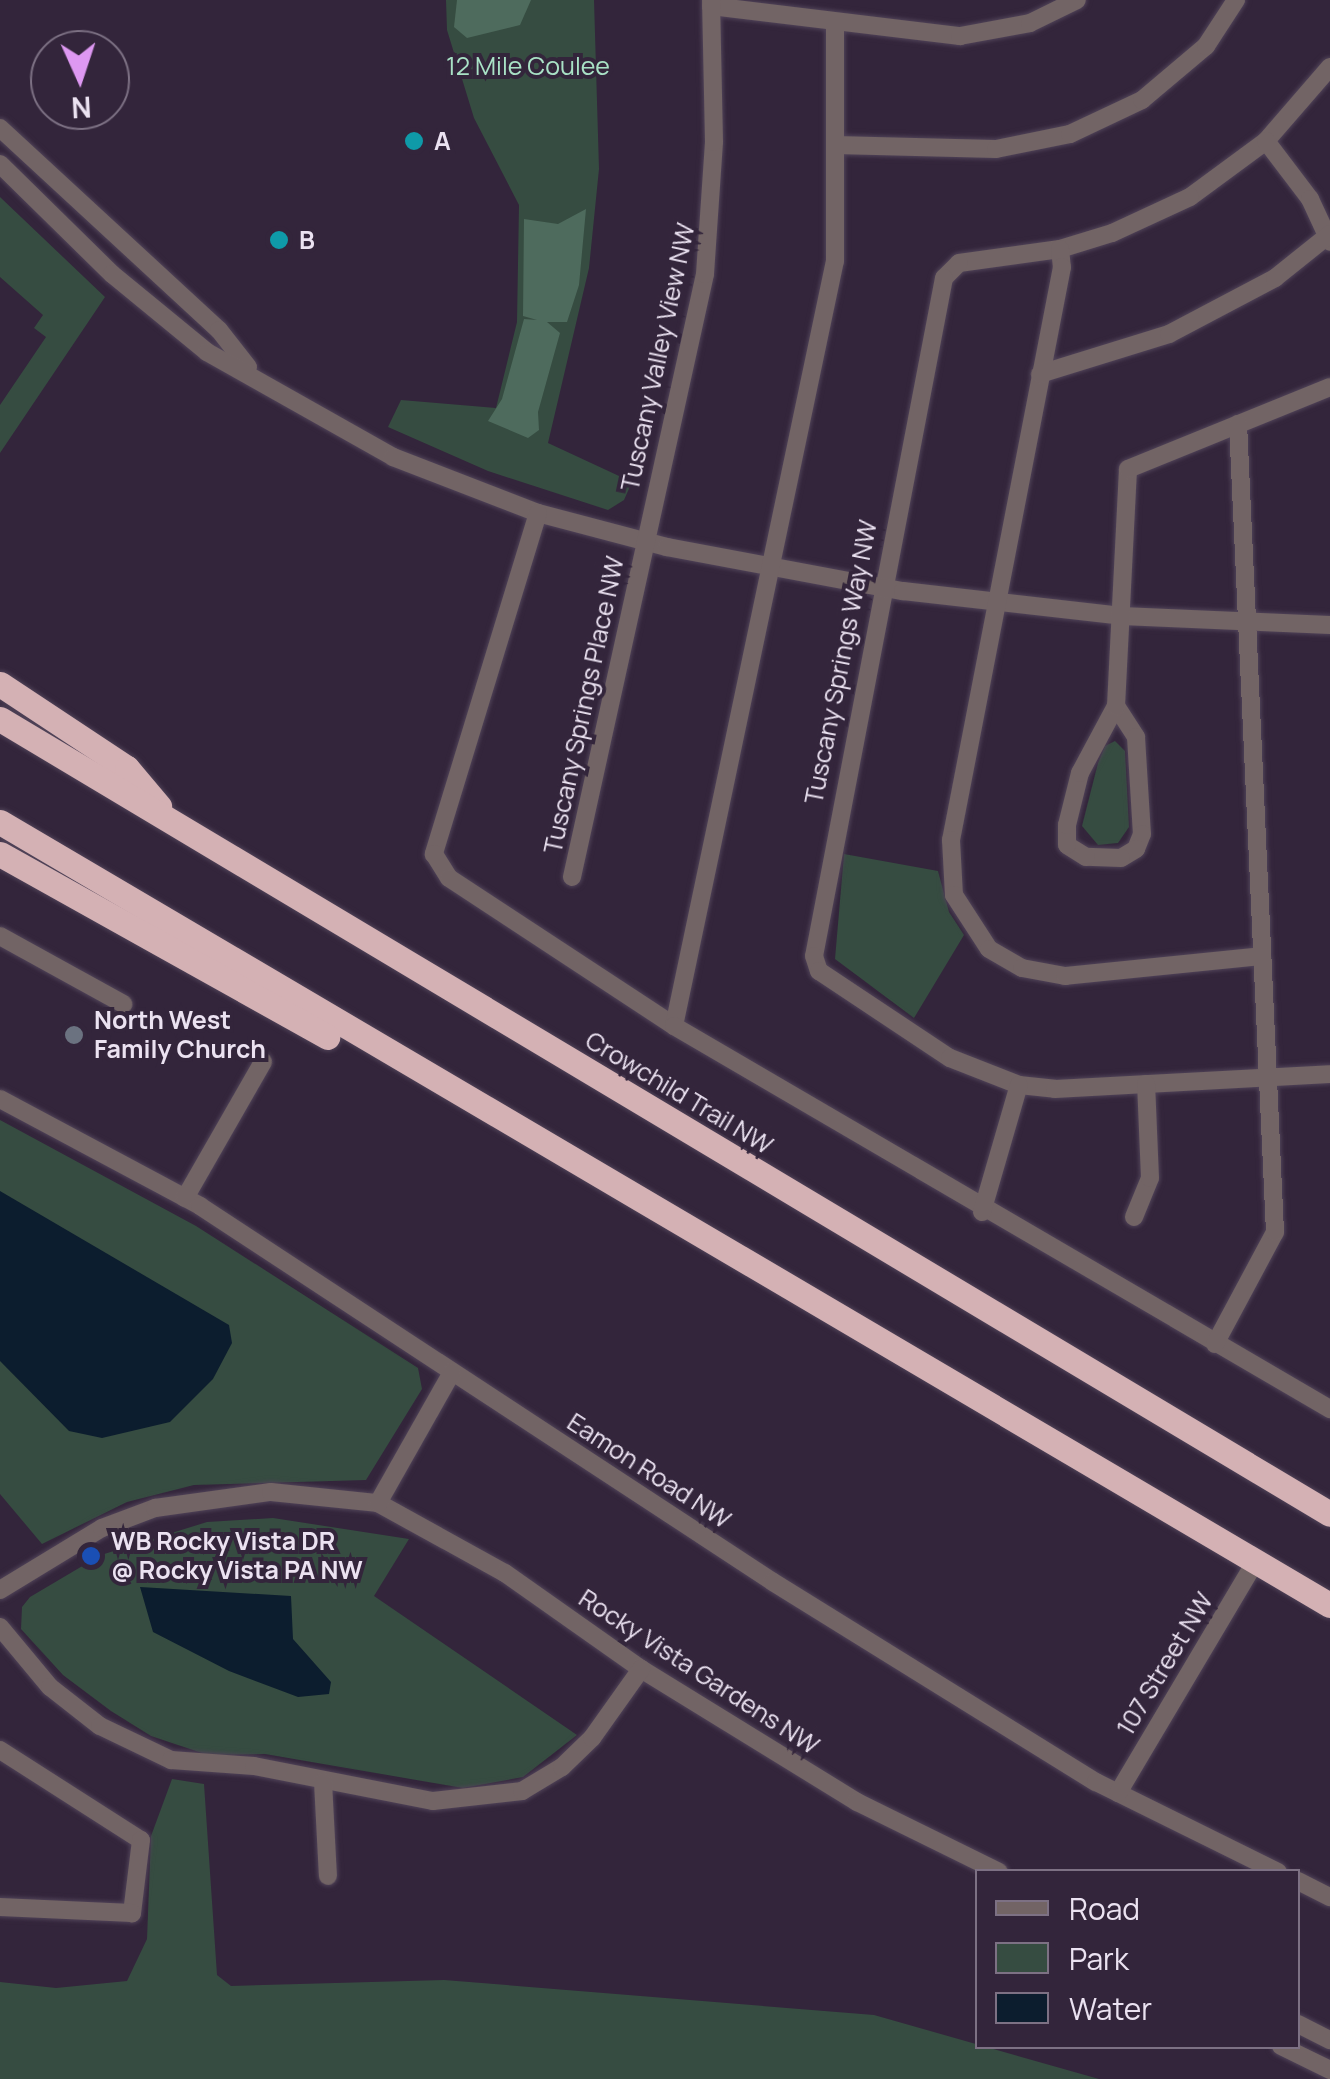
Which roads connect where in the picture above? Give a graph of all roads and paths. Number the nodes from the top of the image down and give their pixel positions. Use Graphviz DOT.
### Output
graph roads {
  1 [pos="1077,0"];
  2 [pos="1236,0"];
  3 [pos="712,3"];
  4 [pos="835,23"];
  5 [pos="1330,67"];
  6 [pos="0,128"];
  7 [pos="1266,141"];
  8 [pos="835,145"];
  9 [pos="0,164"];
  10 [pos="1329,237"];
  11 [pos="1060,249"];
  12 [pos="252,372"];
  13 [pos="1040,374"];
  14 [pos="1330,388"];
  15 [pos="1238,424"];
  16 [pos="538,513"];
  17 [pos="645,542"];
  18 [pos="768,568"];
  19 [pos="880,587"];
  20 [pos="995,602"];
  21 [pos="1122,616"];
  22 [pos="1248,622"];
  23 [pos="1330,625"];
  24 [pos="0,684"];
  25 [pos="1116,706"];
  26 [pos="0,719"];
  27 [pos="172,821"];
  28 [pos="0,822"];
  29 [pos="0,854"];
  30 [pos="572,878"];
  31 [pos="0,936"];
  32 [pos="1262,956"];
  33 [pos="123,1004"];
  34 [pos="674,1026"];
  35 [pos="263,1062"];
  36 [pos="405,1064"];
  37 [pos="1330,1074"];
  38 [pos="1272,1077"];
  39 [pos="1146,1084"];
  40 [pos="1019,1085"];
  41 [pos="0,1099"];
  42 [pos="185,1198"];
  43 [pos="982,1212"];
  44 [pos="1134,1216"];
  45 [pos="1215,1344"];
  46 [pos="452,1372"];
  47 [pos="1330,1410"];
  48 [pos="378,1503"];
  49 [pos="1330,1514"];
  50 [pos="1256,1561"];
  51 [pos="0,1590"];
  52 [pos="1330,1604"];
  53 [pos="0,1628"];
  54 [pos="642,1669"];
  55 [pos="0,1750"];
  56 [pos="323,1782"];
  57 [pos="1118,1793"];
  58 [pos="994,1869"];
  59 [pos="1272,1869"];
  60 [pos="328,1876"];
  61 [pos="1300,1882"];
  62 [pos="1330,1897"];
  63 [pos="0,1907"];
  64 [pos="1300,2025"];
  65 [pos="1330,2040"];
  66 [pos="1287,2049"];
  67 [pos="1330,2070"];
  1 -- 4 [label="street"];
  2 -- 8 [label="street"];
  3 -- 4 [label="street"];
  3 -- 17 [label="street, Tuscany Valley View NW"];
  4 -- 8 [label="street"];
  5 -- 7 [label="street, Tuscany Springs Way NW"];
  6 -- 12 [label="street"];
  7 -- 10 [label="street"];
  7 -- 11 [label="street, Tuscany Springs Way NW"];
  8 -- 18 [label="street"];
  9 -- 12 [label="street"];
  10 -- 13 [label="street"];
  11 -- 13 [label="street"];
  11 -- 19 [label="street, Tuscany Springs Way NW"];
  12 -- 16 [label="street"];
  13 -- 20 [label="street"];
  14 -- 15 [label="street"];
  15 -- 21 [label="street"];
  15 -- 22 [label="street"];
  16 -- 17 [label="street"];
  16 -- 34 [label="street"];
  17 -- 18 [label="street"];
  17 -- 30 [label="street, Tuscany Springs Place NW"];
  18 -- 19 [label="street"];
  18 -- 34 [label="street"];
  19 -- 20 [label="street"];
  19 -- 40 [label="street, Tuscany Springs Way NW"];
  20 -- 21 [label="street"];
  20 -- 32 [label="street"];
  21 -- 22 [label="street"];
  21 -- 25 [label="street"];
  22 -- 23 [label="street"];
  22 -- 32 [label="street"];
  24 -- 27 [label="highway"];
  25 -- 25 [label="street"];
  26 -- 27 [label="highway, Crowchild Trail NW"];
  27 -- 49 [label="highway, Crowchild Trail NW"];
  28 -- 36 [label="highway"];
  29 -- 36 [label="highway"];
  31 -- 33 [label="street"];
  32 -- 38 [label="street"];
  34 -- 43 [label="street"];
  35 -- 42 [label="street"];
  36 -- 50 [label="highway"];
  37 -- 38 [label="street, Tuscany Springs Way NW"];
  38 -- 39 [label="street, Tuscany Springs Way NW"];
  38 -- 45 [label="street"];
  39 -- 40 [label="street, Tuscany Springs Way NW"];
  39 -- 44 [label="street"];
  40 -- 43 [label="street"];
  41 -- 42 [label="street, Eamon Road NW"];
  42 -- 46 [label="street, Eamon Road NW"];
  43 -- 45 [label="street"];
  45 -- 47 [label="street"];
  46 -- 48 [label="street"];
  46 -- 57 [label="street, Eamon Road NW"];
  48 -- 51 [label="street"];
  48 -- 54 [label="street, Rocky Vista Gardens NW"];
  50 -- 52 [label="highway"];
  50 -- 57 [label="street, 107 Street NW"];
  53 -- 56 [label="street"];
  54 -- 56 [label="street"];
  54 -- 58 [label="street, Rocky Vista Gardens NW"];
  55 -- 63 [label="street"];
  56 -- 60 [label="street"];
  57 -- 59 [label="street, Eamon Road NW"];
  61 -- 62 [label="street"];
  64 -- 65 [label="street"];
  66 -- 67 [label="street"];
}
